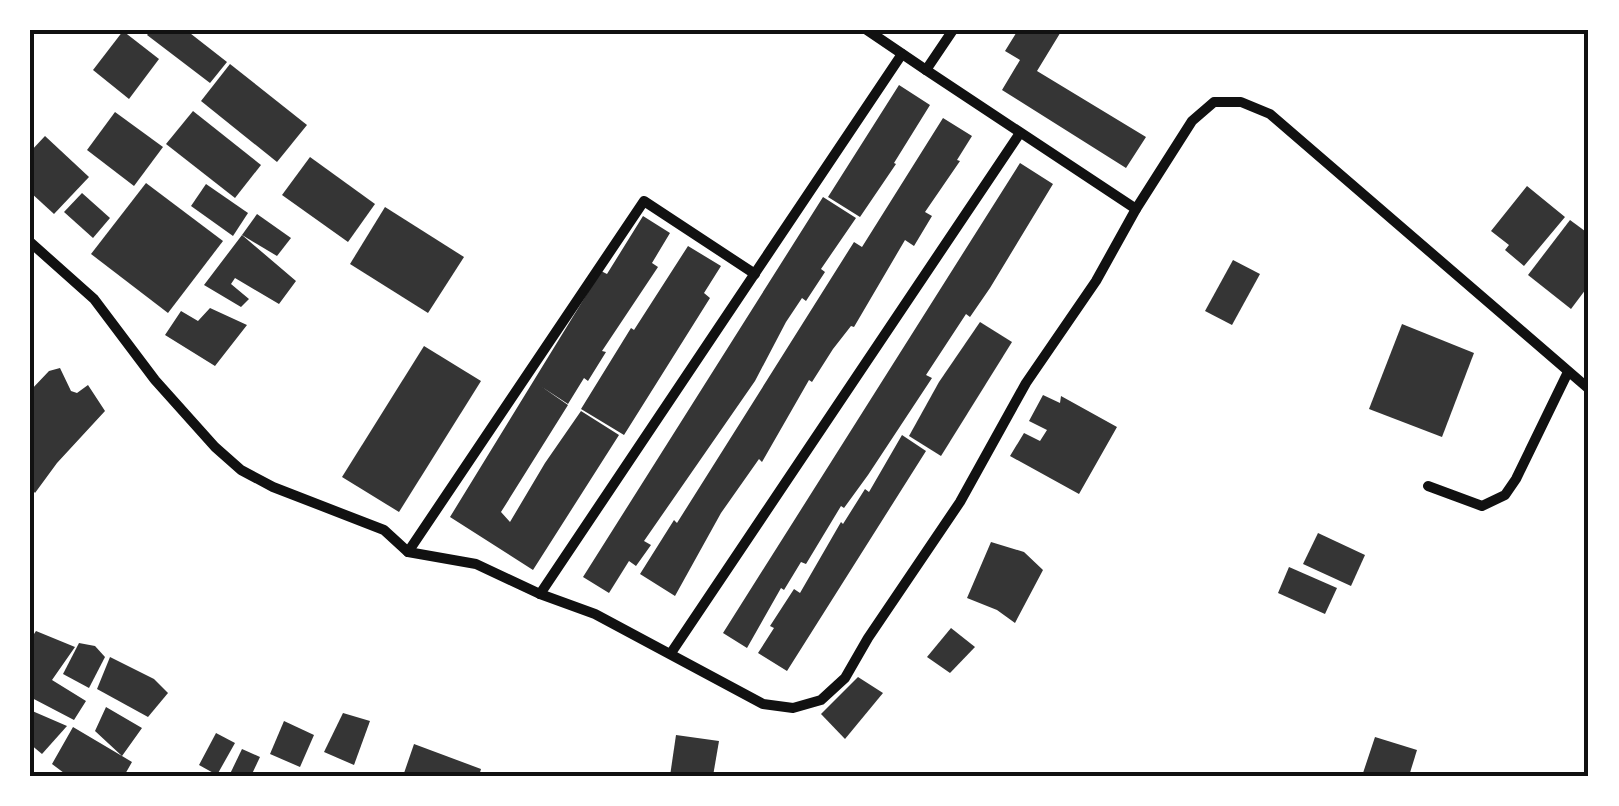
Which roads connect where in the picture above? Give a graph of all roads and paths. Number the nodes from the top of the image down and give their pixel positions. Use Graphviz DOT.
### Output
graph roads {
  1 [pos="866,30"];
  2 [pos="954,30"];
  3 [pos="902,54"];
  4 [pos="926,70"];
  5 [pos="1020,133"];
  6 [pos="1136,209"];
  7 [pos="30,242"];
  8 [pos="754,274"];
  9 [pos="1568,372"];
  10 [pos="1589,389"];
  11 [pos="1428,486"];
  12 [pos="408,552"];
  13 [pos="540,594"];
  14 [pos="671,654"];
  1 -- 3 [label="street"];
  2 -- 4 [label="street"];
  3 -- 4 [label="street"];
  3 -- 8 [label="street"];
  4 -- 5 [label="street"];
  5 -- 6 [label="street"];
  5 -- 14 [label="street"];
  6 -- 9 [label="street"];
  6 -- 14 [label="street"];
  7 -- 12 [label="street"];
  8 -- 12 [label="street"];
  8 -- 13 [label="street"];
  9 -- 10 [label="street"];
  9 -- 11 [label="street"];
  12 -- 13 [label="street"];
  13 -- 14 [label="street"];
}
